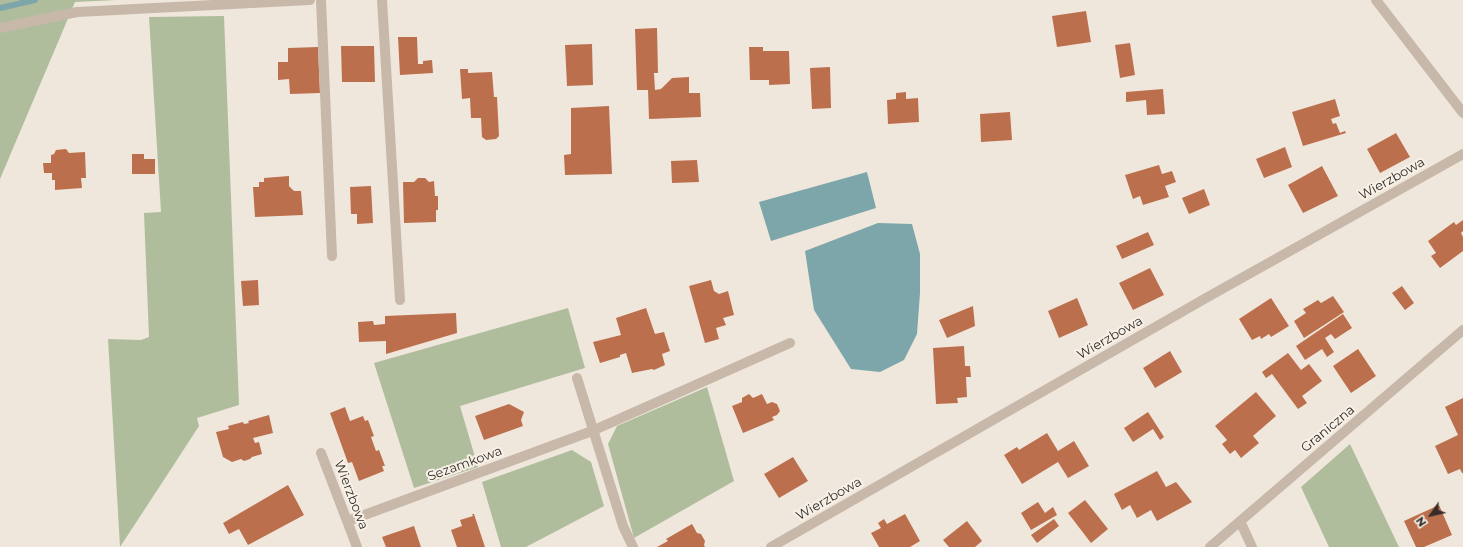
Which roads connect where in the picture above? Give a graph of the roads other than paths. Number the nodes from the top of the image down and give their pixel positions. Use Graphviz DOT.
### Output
graph roads {
  1 [pos="310,0"];
  2 [pos="321,0"];
  3 [pos="382,0"];
  4 [pos="1376,0"];
  5 [pos="0,28"];
  6 [pos="1463,113"];
  7 [pos="1463,154"];
  8 [pos="332,256"];
  9 [pos="400,300"];
  10 [pos="1463,330"];
  11 [pos="790,343"];
  12 [pos="577,378"];
  13 [pos="592,431"];
  14 [pos="321,453"];
  15 [pos="348,521"];
  16 [pos="1240,521"];
  17 [pos="357,547"];
  18 [pos="633,547"];
  19 [pos="771,547"];
  20 [pos="1210,547"];
  21 [pos="1252,547"];
  1 -- 5 [label="street"];
  2 -- 8 [label="street"];
  3 -- 9 [label="street"];
  4 -- 6 [label="street"];
  7 -- 19 [label="street, Wierzbowa"];
  10 -- 16 [label="street, Graniczna"];
  11 -- 13 [label="street, Sezamkowa"];
  12 -- 13 [label="street"];
  13 -- 15 [label="street, Sezamkowa"];
  13 -- 18 [label="street"];
  14 -- 15 [label="street, Wierzbowa"];
  15 -- 17 [label="street, Wierzbowa"];
  16 -- 20 [label="street, Graniczna"];
  16 -- 21 [label="street"];
}
